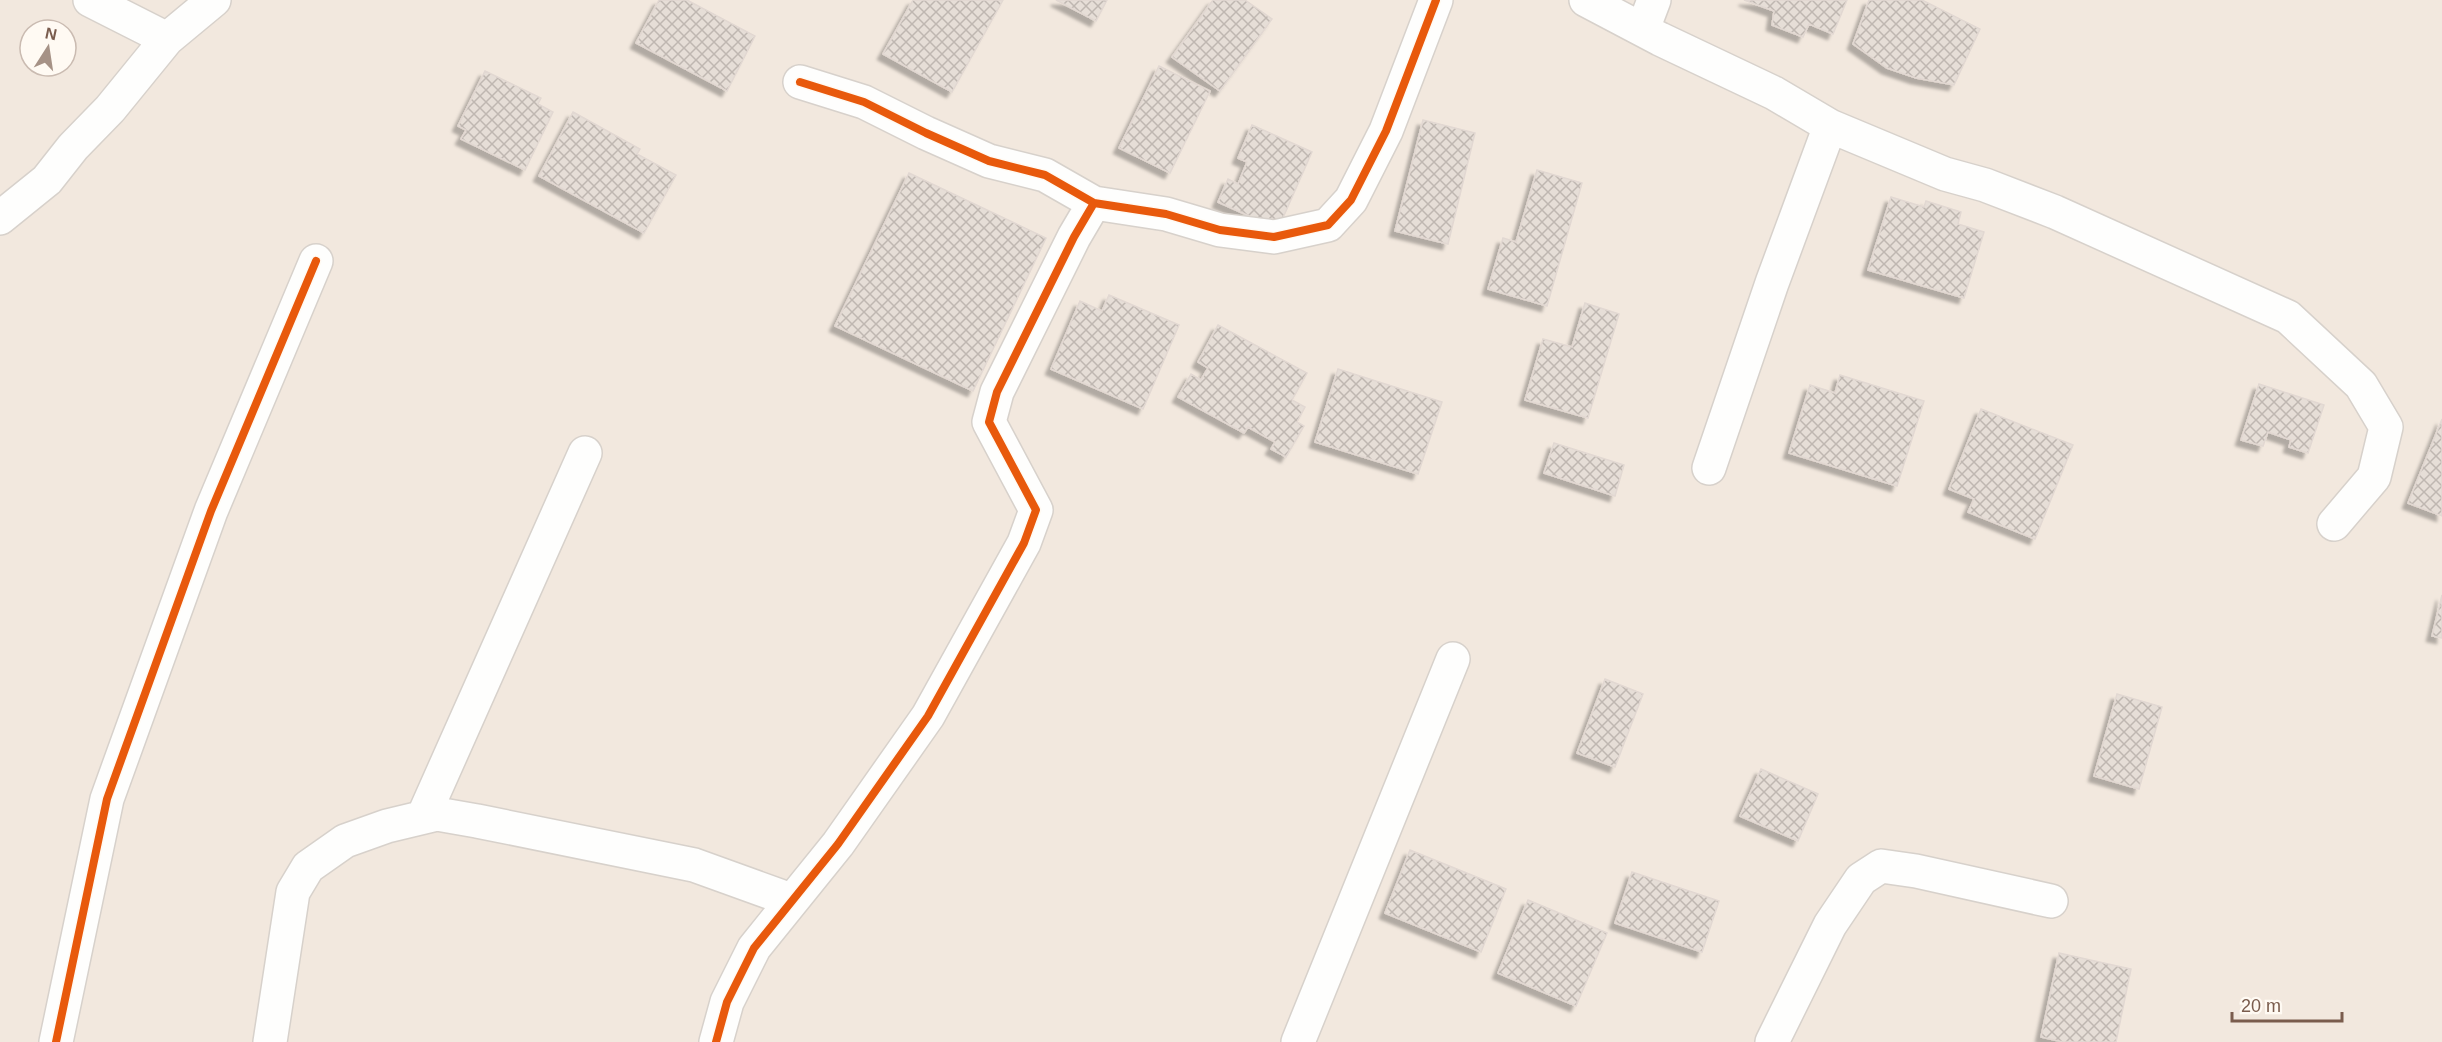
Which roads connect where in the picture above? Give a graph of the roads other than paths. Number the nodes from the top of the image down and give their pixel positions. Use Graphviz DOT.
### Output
graph roads {
  1 [pos="90,0"];
  2 [pos="214,0"];
  3 [pos="1436,0"];
  4 [pos="1586,0"];
  5 [pos="1648,15"];
  6 [pos="167,39"];
  7 [pos="800,82"];
  8 [pos="1830,126"];
  9 [pos="1094,203"];
  10 [pos="0,218"];
  11 [pos="316,261"];
  12 [pos="585,453"];
  13 [pos="1709,468"];
  14 [pos="2334,525"];
  15 [pos="1453,659"];
  16 [pos="423,817"];
  17 [pos="791,900"];
  18 [pos="2051,901"];
  19 [pos="56,1042"];
  20 [pos="270,1042"];
  21 [pos="716,1042"];
  22 [pos="1298,1042"];
  23 [pos="1772,1042"];
  1 -- 6 [label="street"];
  2 -- 6 [label="street"];
  3 -- 9 [label="street"];
  4 -- 5 [label="street"];
  5 -- 8 [label="street"];
  6 -- 10 [label="street"];
  7 -- 9 [label="street"];
  8 -- 13 [label="street"];
  8 -- 14 [label="street"];
  9 -- 17 [label="street"];
  11 -- 19 [label="street"];
  12 -- 16 [label="street"];
  15 -- 22 [label="street"];
  16 -- 17 [label="street"];
  16 -- 20 [label="street"];
  17 -- 21 [label="street"];
  18 -- 23 [label="street"];
}
